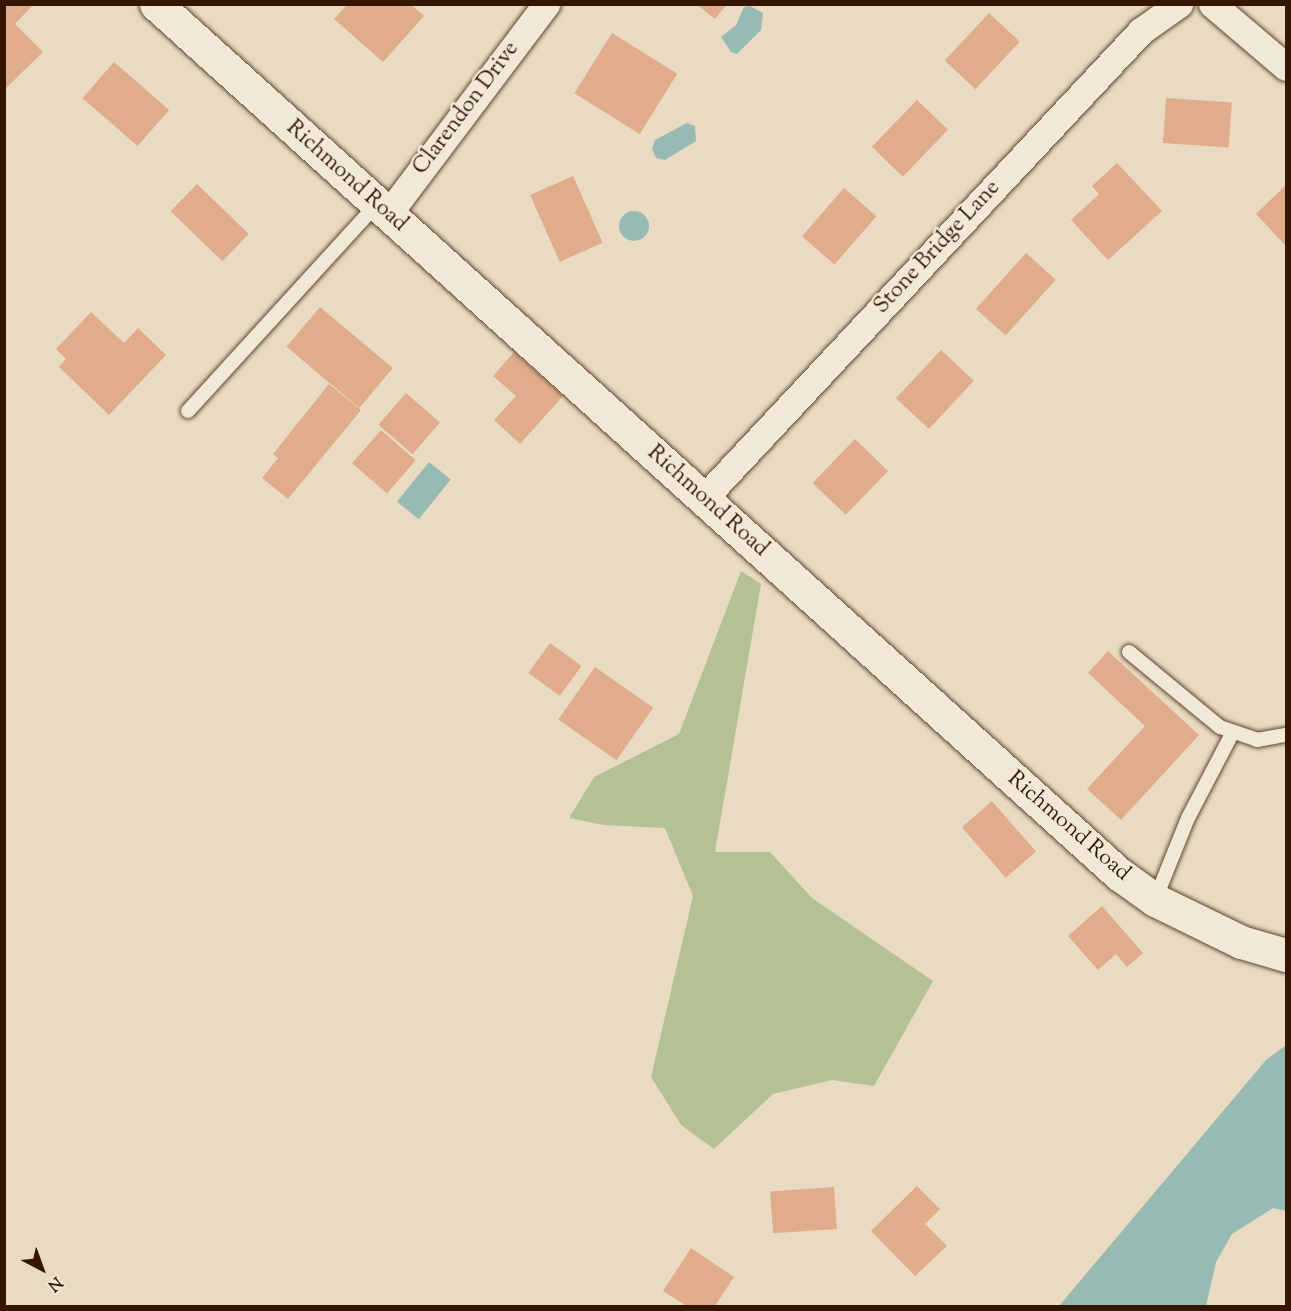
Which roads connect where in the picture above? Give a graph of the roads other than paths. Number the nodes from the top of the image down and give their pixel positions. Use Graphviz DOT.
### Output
graph roads {
  1 [pos="156,4"];
  2 [pos="546,4"];
  3 [pos="1179,4"];
  4 [pos="1212,4"];
  5 [pos="1287,67"];
  6 [pos="382,209"];
  7 [pos="188,411"];
  8 [pos="703,499"];
  9 [pos="1129,652"];
  10 [pos="1233,732"];
  11 [pos="1287,735"];
  12 [pos="1155,900"];
  13 [pos="1287,955"];
  1 -- 6 [label="street, Richmond Road"];
  2 -- 6 [label="street, Clarendon Drive"];
  3 -- 8 [label="street, Stone Bridge Lane"];
  4 -- 5 [label="street"];
  6 -- 7 [label="lane"];
  6 -- 8 [label="street, Richmond Road"];
  8 -- 12 [label="street, Richmond Road"];
  9 -- 10 [label="lane"];
  10 -- 11 [label="lane"];
  10 -- 12 [label="lane"];
  12 -- 13 [label="street, Richmond Road"];
}
